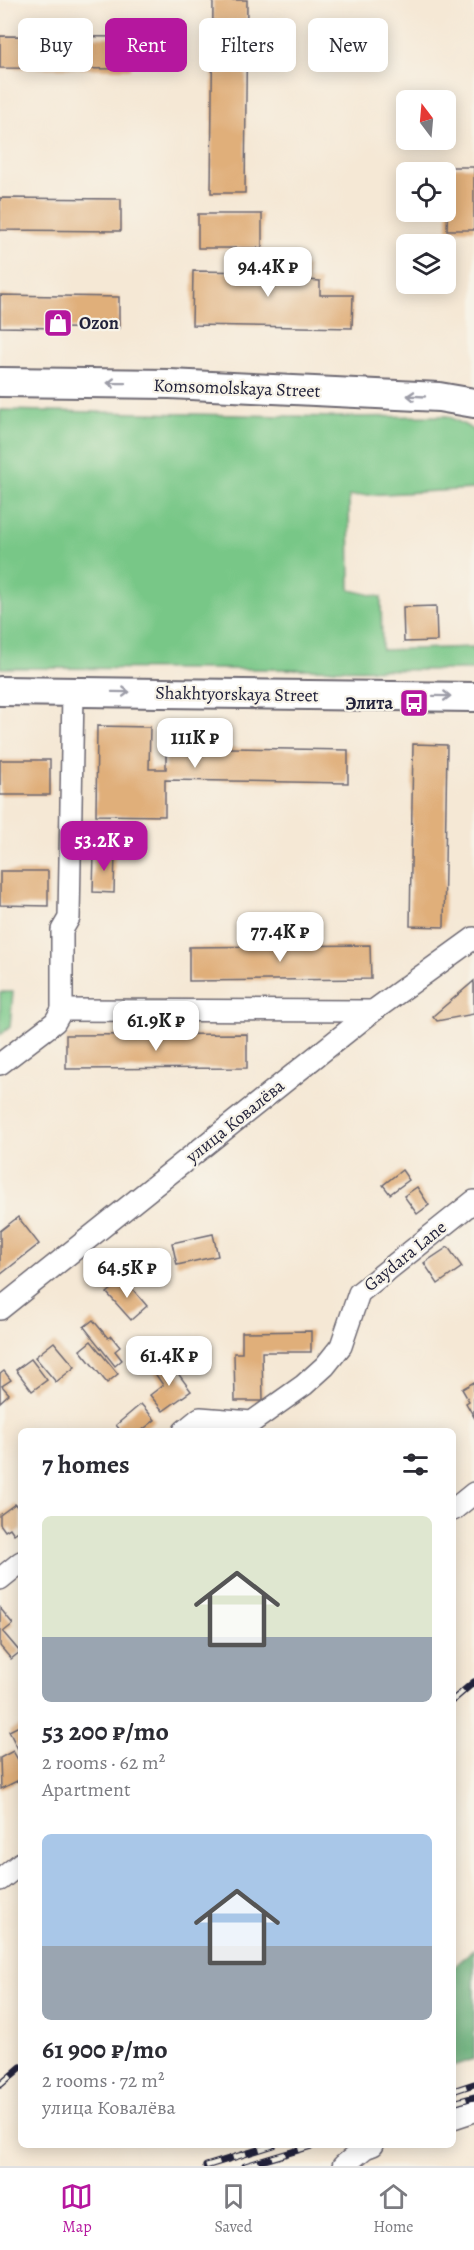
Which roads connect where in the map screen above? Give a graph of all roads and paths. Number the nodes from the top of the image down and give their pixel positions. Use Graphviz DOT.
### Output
graph roads {
  1 [pos="0,382"];
  2 [pos="474,403"];
  3 [pos="0,691"];
  4 [pos="73,692"];
  5 [pos="474,697"];
  6 [pos="474,938"];
  7 [pos="62,1010"];
  8 [pos="373,1011"];
  9 [pos="0,1064"];
  10 [pos="474,1201"];
  11 [pos="0,1309"];
  12 [pos="188,1428"];
  13 [pos="474,1493"];
  14 [pos="456,1508"];
  15 [pos="18,1564"];
  16 [pos="0,1579"];
  17 [pos="18,1865"];
  18 [pos="0,1880"];
  19 [pos="474,2110"];
  20 [pos="456,2117"];
  21 [pos="365,2148"];
  22 [pos="343,2166"];
  2 -- 1 [label="street, Komsomolskaya Street, one-way"];
  3 -- 4 [label="street, Shakhtyorskaya Street"];
  4 -- 5 [label="street, Shakhtyorskaya Street, one-way"];
  4 -- 7 [label="street"];
  6 -- 8 [label="street, улица Ковалёва"];
  7 -- 8 [label="street"];
  7 -- 9 [label="street"];
  8 -- 11 [label="street, улица Ковалёва"];
  10 -- 12 [label="street, Gaydara Lane"];
  13 -- 14 [label="street"];
  15 -- 16 [label="street"];
  17 -- 18 [label="street"];
  19 -- 20 [label="street"];
  21 -- 22 [label="street"];
}
